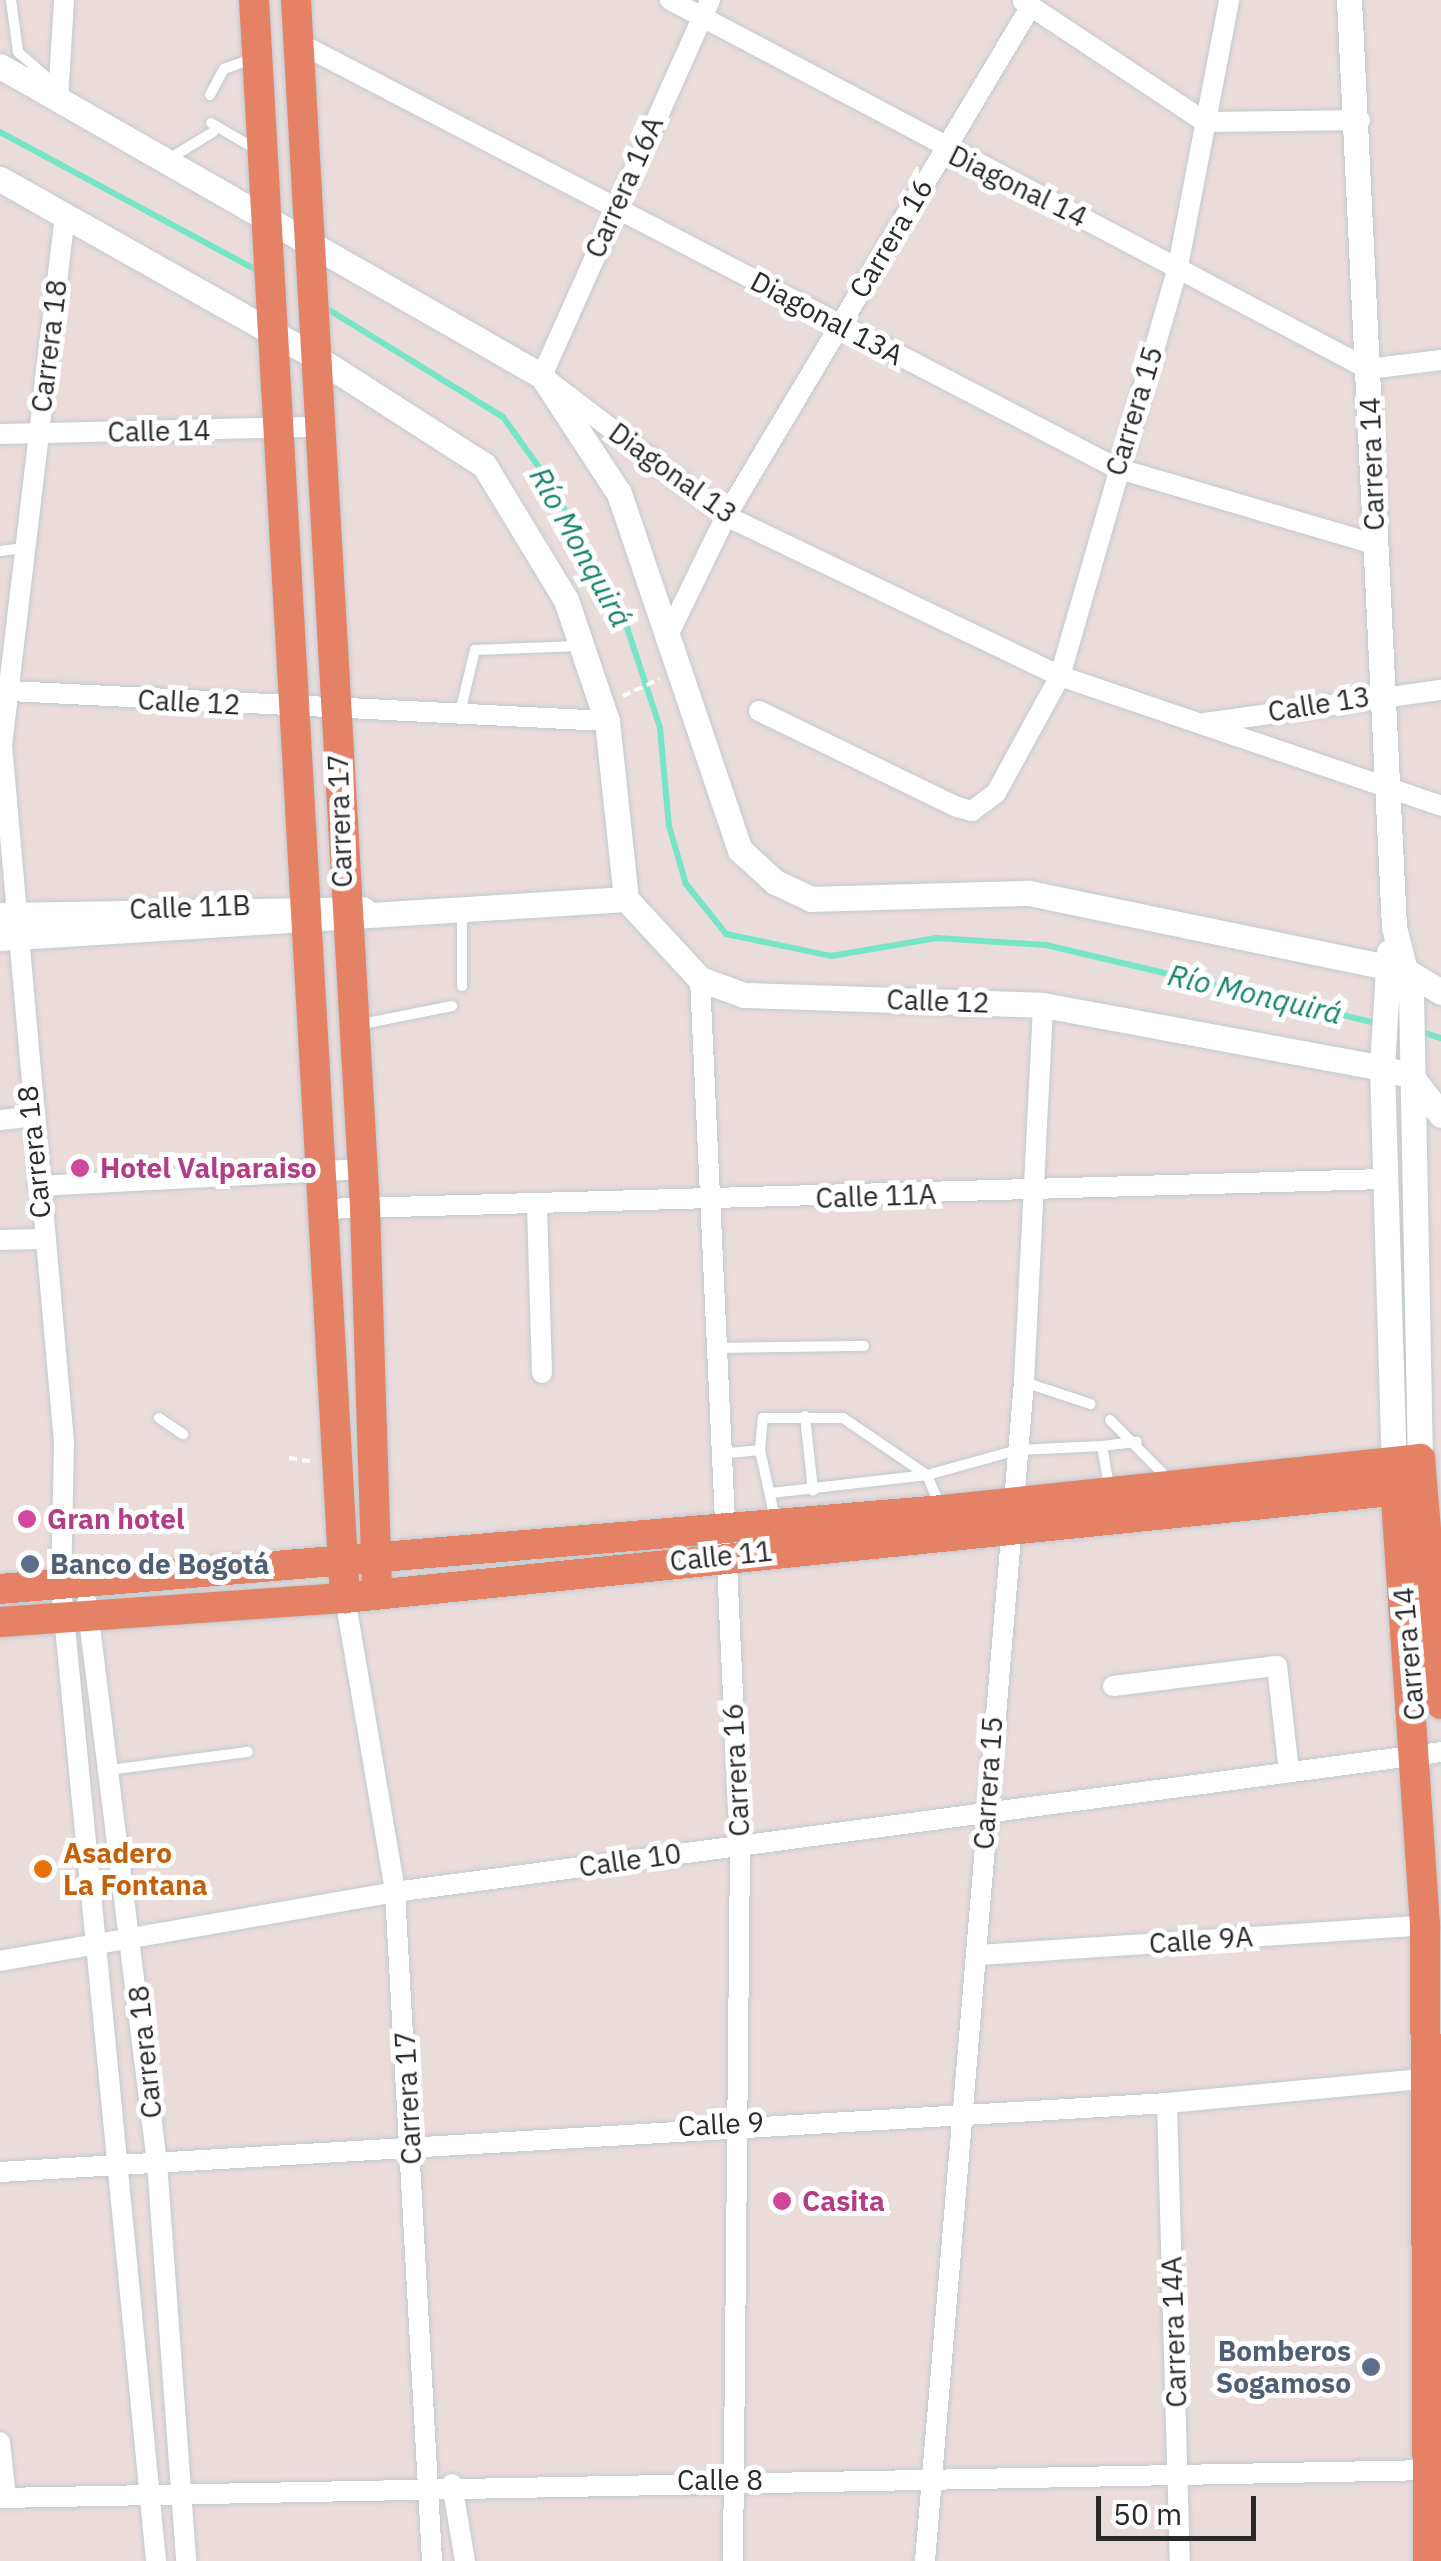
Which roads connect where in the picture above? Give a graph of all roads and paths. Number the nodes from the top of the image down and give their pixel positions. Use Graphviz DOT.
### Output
graph roads {
  1 [pos="11,0"];
  2 [pos="64,0"];
  3 [pos="254,0"];
  4 [pos="296,0"];
  5 [pos="670,0"];
  6 [pos="1228,0"];
  7 [pos="1349,0"];
  8 [pos="1026,3"];
  9 [pos="707,8"];
  10 [pos="299,43"];
  11 [pos="258,57"];
  12 [pos="0,66"];
  13 [pos="58,93"];
  14 [pos="210,95"];
  15 [pos="1360,120"];
  16 [pos="1205,122"];
  17 [pos="943,150"];
  18 [pos="265,154"];
  19 [pos="164,162"];
  20 [pos="0,179"];
  21 [pos="614,204"];
  22 [pos="65,216"];
  23 [pos="269,235"];
  24 [pos="310,255"];
  25 [pos="1178,266"];
  26 [pos="838,326"];
  27 [pos="273,327"];
  28 [pos="313,348"];
  29 [pos="1441,360"];
  30 [pos="1368,369"];
  31 [pos="542,376"];
  32 [pos="318,426"];
  33 [pos="274,429"];
  34 [pos="38,432"];
  35 [pos="0,434"];
  36 [pos="1116,468"];
  37 [pos="726,516"];
  38 [pos="1374,544"];
  39 [pos="26,548"];
  40 [pos="0,550"];
  41 [pos="670,630"];
  42 [pos="580,646"];
  43 [pos="665,676"];
  44 [pos="1060,676"];
  45 [pos="1441,690"];
  46 [pos="10,691"];
  47 [pos="1383,694"];
  48 [pos="289,708"];
  49 [pos="759,711"];
  50 [pos="336,712"];
  51 [pos="612,712"];
  52 [pos="459,718"];
  53 [pos="1198,724"];
  54 [pos="1,745"];
  55 [pos="1390,785"];
  56 [pos="1441,806"];
  57 [pos="626,899"];
  58 [pos="462,908"];
  59 [pos="344,913"];
  60 [pos="302,914"];
  61 [pos="6,926"];
  62 [pos="700,979"];
  63 [pos="1396,981"];
  64 [pos="462,986"];
  65 [pos="1441,992"];
  66 [pos="1042,1005"];
  67 [pos="452,1006"];
  68 [pos="351,1025"];
  69 [pos="1397,1061"];
  70 [pos="1441,1115"];
  71 [pos="30,1117"];
  72 [pos="0,1120"];
  73 [pos="362,1169"];
  74 [pos="318,1172"];
  75 [pos="1387,1179"];
  76 [pos="38,1186"];
  77 [pos="1036,1192"];
  78 [pos="709,1200"];
  79 [pos="537,1206"];
  80 [pos="365,1208"];
  81 [pos="323,1209"];
  82 [pos="42,1239"];
  83 [pos="0,1240"];
  84 [pos="864,1346"];
  85 [pos="715,1348"];
  86 [pos="542,1374"];
  87 [pos="1024,1382"];
  88 [pos="1090,1404"];
  89 [pos="805,1416"];
  90 [pos="159,1418"];
  91 [pos="1110,1420"];
  92 [pos="184,1434"];
  93 [pos="1137,1442"];
  94 [pos="1102,1446"];
  95 [pos="760,1450"];
  96 [pos="1018,1450"];
  97 [pos="720,1454"];
  98 [pos="289,1458"];
  99 [pos="318,1461"];
  100 [pos="928,1474"];
  101 [pos="1414,1477"];
  102 [pos="1173,1486"];
  103 [pos="813,1491"];
  104 [pos="770,1492"];
  105 [pos="1110,1492"];
  106 [pos="942,1510"];
  107 [pos="1010,1515"];
  108 [pos="776,1525"];
  109 [pos="723,1542"];
  110 [pos="374,1556"];
  111 [pos="340,1560"];
  112 [pos="73,1584"];
  113 [pos="0,1589"];
  114 [pos="378,1594"];
  115 [pos="345,1598"];
  116 [pos="76,1617"];
  117 [pos="0,1622"];
  118 [pos="357,1637"];
  119 [pos="1114,1686"];
  120 [pos="1441,1704"];
  121 [pos="248,1752"];
  122 [pos="1429,1753"];
  123 [pos="109,1770"];
  124 [pos="1289,1772"];
  125 [pos="985,1814"];
  126 [pos="740,1846"];
  127 [pos="395,1892"];
  128 [pos="1425,1924"];
  129 [pos="132,1940"];
  130 [pos="101,1947"];
  131 [pos="978,1955"];
  132 [pos="0,1961"];
  133 [pos="1435,2077"];
  134 [pos="1168,2104"];
  135 [pos="962,2111"];
  136 [pos="737,2123"];
  137 [pos="412,2143"];
  138 [pos="157,2163"];
  139 [pos="124,2166"];
  140 [pos="0,2172"];
  141 [pos="0,2442"];
  142 [pos="1435,2470"];
  143 [pos="734,2479"];
  144 [pos="1179,2479"];
  145 [pos="933,2482"];
  146 [pos="452,2484"];
  147 [pos="424,2486"];
  148 [pos="182,2494"];
  149 [pos="149,2495"];
  150 [pos="3,2498"];
  151 [pos="156,2561"];
  152 [pos="186,2561"];
  153 [pos="432,2561"];
  154 [pos="465,2561"];
  155 [pos="733,2561"];
  156 [pos="926,2561"];
  157 [pos="1180,2561"];
  158 [pos="1428,2561"];
  1 -- 13 [label="lane"];
  2 -- 13 [label="street"];
  3 -- 11 [label="main road, Carrera 17"];
  4 -- 10 [label="main road, Carrera 17"];
  5 -- 9 [label="street, Diagonal 14"];
  6 -- 16 [label="street, Carrera 15"];
  7 -- 15 [label="street, Carrera 14"];
  8 -- 16 [label="street"];
  8 -- 17 [label="street, Carrera 16"];
  9 -- 17 [label="street, Diagonal 14"];
  9 -- 21 [label="street, Carrera 16A"];
  10 -- 21 [label="street, Diagonal 13A"];
  10 -- 24 [label="main road, Carrera 17"];
  11 -- 14 [label="lane"];
  11 -- 18 [label="main road, Carrera 17"];
  12 -- 13 [label="street, Diagonal 13"];
  13 -- 19 [label="street, Diagonal 13"];
  15 -- 16 [label="street"];
  15 -- 30 [label="street, Carrera 14"];
  16 -- 25 [label="street, Carrera 15"];
  17 -- 25 [label="street, Diagonal 14"];
  17 -- 26 [label="street, Carrera 16"];
  18 -- 19 [label="lane"];
  18 -- 23 [label="main road, Carrera 17"];
  19 -- 23 [label="street, Diagonal 13"];
  20 -- 22 [label="street"];
  21 -- 26 [label="street, Diagonal 13A"];
  21 -- 31 [label="street, Carrera 16A"];
  22 -- 27 [label="street"];
  22 -- 34 [label="street, Carrera 18"];
  23 -- 24 [label="street, Diagonal 13"];
  23 -- 27 [label="main road, Carrera 17"];
  24 -- 28 [label="main road, Carrera 17"];
  24 -- 31 [label="street, Diagonal 13"];
  25 -- 30 [label="street, Diagonal 14"];
  25 -- 36 [label="street, Carrera 15"];
  26 -- 36 [label="street, Diagonal 13A"];
  26 -- 37 [label="street, Carrera 16"];
  27 -- 28 [label="street"];
  27 -- 33 [label="main road, Carrera 17"];
  28 -- 32 [label="main road, Carrera 17"];
  28 -- 42 [label="street"];
  29 -- 30 [label="street"];
  30 -- 38 [label="street, Carrera 14"];
  31 -- 37 [label="street, Diagonal 13"];
  31 -- 41 [label="street"];
  32 -- 33 [label="street, Calle 14"];
  32 -- 50 [label="main road, Carrera 17"];
  33 -- 34 [label="street, Calle 14"];
  33 -- 48 [label="main road, Carrera 17"];
  34 -- 35 [label="street, Calle 14"];
  34 -- 39 [label="street, Carrera 18"];
  36 -- 38 [label="street, Diagonal 13A"];
  36 -- 44 [label="street, Carrera 15"];
  37 -- 41 [label="street, Carrera 16"];
  37 -- 44 [label="street, Diagonal 13"];
  38 -- 47 [label="street, Carrera 14"];
  39 -- 40 [label="lane"];
  39 -- 46 [label="street, Carrera 18"];
  41 -- 63 [label="street"];
  42 -- 51 [label="street"];
  42 -- 52 [label="lane"];
  43 -- 51 [label="path"];
  44 -- 49 [label="street, Carrera 15"];
  44 -- 53 [label="street, Diagonal 13"];
  45 -- 47 [label="street, Calle 13"];
  46 -- 48 [label="street, Calle 12"];
  46 -- 54 [label="street, Carrera 18"];
  47 -- 53 [label="street, Calle 13"];
  47 -- 55 [label="street, Carrera 14"];
  48 -- 50 [label="street, Calle 12"];
  48 -- 60 [label="main road, Carrera 17"];
  50 -- 52 [label="street, Calle 12"];
  50 -- 59 [label="main road, Carrera 17"];
  51 -- 52 [label="street, Calle 12"];
  51 -- 57 [label="street"];
  53 -- 55 [label="street, Diagonal 13"];
  54 -- 61 [label="street, Carrera 18"];
  55 -- 56 [label="street, Diagonal 13"];
  55 -- 63 [label="street, Carrera 14"];
  57 -- 58 [label="street, Calle 11B"];
  57 -- 62 [label="street, Calle 12"];
  58 -- 59 [label="street, Calle 11B"];
  58 -- 64 [label="lane"];
  59 -- 60 [label="street, Calle 11B"];
  59 -- 68 [label="main road, Carrera 17"];
  60 -- 61 [label="street, Calle 11B"];
  60 -- 74 [label="main road, Carrera 17"];
  61 -- 71 [label="street, Carrera 18"];
  62 -- 66 [label="street, Calle 12"];
  62 -- 78 [label="street, Carrera 16"];
  63 -- 65 [label="street"];
  63 -- 69 [label="street, Carrera 14"];
  66 -- 69 [label="street, Calle 12"];
  66 -- 77 [label="street, Carrera 15"];
  67 -- 68 [label="lane"];
  68 -- 73 [label="main road, Carrera 17"];
  69 -- 70 [label="street"];
  69 -- 75 [label="street, Carrera 14"];
  69 -- 101 [label="street, Carrera 14"];
  71 -- 72 [label="street"];
  71 -- 76 [label="street, Carrera 18"];
  73 -- 74 [label="street"];
  73 -- 80 [label="main road, Carrera 17"];
  74 -- 76 [label="street"];
  74 -- 81 [label="main road, Carrera 17"];
  75 -- 77 [label="street, Calle 11A"];
  75 -- 101 [label="street, Carrera 14"];
  76 -- 82 [label="street, Carrera 18"];
  77 -- 78 [label="street, Calle 11A"];
  77 -- 87 [label="street, Carrera 15"];
  78 -- 79 [label="street, Calle 11A"];
  78 -- 85 [label="street, Carrera 16"];
  79 -- 80 [label="street, Calle 11A"];
  79 -- 86 [label="street"];
  80 -- 81 [label="street, Calle 11A"];
  80 -- 110 [label="main road, Carrera 17"];
  81 -- 111 [label="main road, Carrera 17"];
  82 -- 83 [label="street"];
  82 -- 112 [label="street, Carrera 18"];
  84 -- 85 [label="lane"];
  85 -- 97 [label="street, Carrera 16"];
  87 -- 88 [label="lane"];
  87 -- 96 [label="street, Carrera 15"];
  89 -- 95 [label="lane"];
  89 -- 100 [label="lane"];
  89 -- 103 [label="lane"];
  90 -- 92 [label="lane"];
  91 -- 93 [label="lane"];
  93 -- 94 [label="lane"];
  93 -- 102 [label="lane"];
  94 -- 96 [label="lane"];
  94 -- 105 [label="lane"];
  95 -- 97 [label="lane"];
  95 -- 104 [label="lane"];
  96 -- 100 [label="lane"];
  96 -- 107 [label="street, Carrera 15"];
  97 -- 109 [label="street, Carrera 16"];
  98 -- 99 [label="path"];
  100 -- 103 [label="lane"];
  100 -- 106 [label="lane"];
  101 -- 102 [label="main road, Calle 11"];
  101 -- 107 [label="main road, Calle 11"];
  101 -- 120 [label="main road, Carrera 14"];
  101 -- 122 [label="main road, Carrera 14"];
  102 -- 105 [label="main road, Calle 11"];
  103 -- 104 [label="lane"];
  104 -- 108 [label="lane"];
  105 -- 107 [label="main road, Calle 11"];
  106 -- 107 [label="main road, Calle 11"];
  106 -- 108 [label="main road, Calle 11"];
  107 -- 109 [label="main road, Calle 11"];
  107 -- 125 [label="street, Carrera 15"];
  108 -- 109 [label="main road, Calle 11"];
  109 -- 110 [label="main road, Calle 11"];
  109 -- 114 [label="main road, Calle 11"];
  109 -- 126 [label="street, Carrera 16"];
  110 -- 111 [label="main road, Calle 11"];
  110 -- 114 [label="main road, Carrera 17"];
  111 -- 112 [label="main road, Calle 11"];
  111 -- 115 [label="main road, Carrera 17"];
  112 -- 113 [label="main road, Calle 11"];
  112 -- 116 [label="street, Carrera 18"];
  114 -- 115 [label="main road, Calle 11"];
  114 -- 118 [label="street"];
  115 -- 116 [label="main road, Calle 11"];
  115 -- 118 [label="street, Carrera 17"];
  116 -- 117 [label="main road, Calle 11"];
  116 -- 123 [label="street, Carrera 18"];
  116 -- 130 [label="street, Carrera 18"];
  118 -- 127 [label="street, Carrera 17"];
  119 -- 124 [label="street"];
  121 -- 123 [label="lane"];
  122 -- 124 [label="street, Calle 10"];
  122 -- 128 [label="main road, Carrera 14"];
  123 -- 129 [label="street, Carrera 18"];
  124 -- 125 [label="street, Calle 10"];
  125 -- 126 [label="street, Calle 10"];
  125 -- 131 [label="street, Carrera 15"];
  126 -- 127 [label="street, Calle 10"];
  126 -- 136 [label="street, Carrera 16"];
  127 -- 129 [label="street, Calle 10"];
  127 -- 137 [label="street, Carrera 17"];
  128 -- 131 [label="street, Calle 9A"];
  128 -- 133 [label="main road, Carrera 14"];
  129 -- 130 [label="street, Calle 10"];
  129 -- 138 [label="street, Carrera 18"];
  130 -- 132 [label="street, Calle 10"];
  130 -- 139 [label="street, Carrera 18"];
  131 -- 135 [label="street, Carrera 15"];
  133 -- 134 [label="street, Calle 9"];
  133 -- 142 [label="main road, Carrera 14"];
  134 -- 135 [label="street, Calle 9"];
  134 -- 144 [label="street, Carrera 14A"];
  135 -- 136 [label="street, Calle 9"];
  135 -- 145 [label="street, Carrera 15"];
  136 -- 137 [label="street, Calle 9"];
  136 -- 143 [label="street, Carrera 16"];
  137 -- 138 [label="street, Calle 9"];
  137 -- 147 [label="street, Carrera 17"];
  138 -- 139 [label="street, Calle 9"];
  138 -- 148 [label="street, Carrera 18"];
  139 -- 140 [label="street, Calle 9"];
  139 -- 149 [label="street, Carrera 18"];
  141 -- 150 [label="street"];
  142 -- 144 [label="street, Calle 8"];
  142 -- 158 [label="main road, Carrera 14"];
  143 -- 145 [label="street, Calle 8"];
  143 -- 146 [label="street, Calle 8"];
  143 -- 155 [label="street, Carrera 16"];
  144 -- 145 [label="street, Calle 8"];
  144 -- 157 [label="street, Carrera 14A"];
  145 -- 156 [label="street, Carrera 15"];
  146 -- 147 [label="street, Calle 8"];
  146 -- 154 [label="street"];
  147 -- 148 [label="street, Calle 8"];
  147 -- 153 [label="street, Carrera 17"];
  148 -- 149 [label="street, Calle 8"];
  148 -- 152 [label="street, Carrera 18"];
  149 -- 150 [label="street, Calle 8"];
  149 -- 151 [label="street, Carrera 18"];
}
